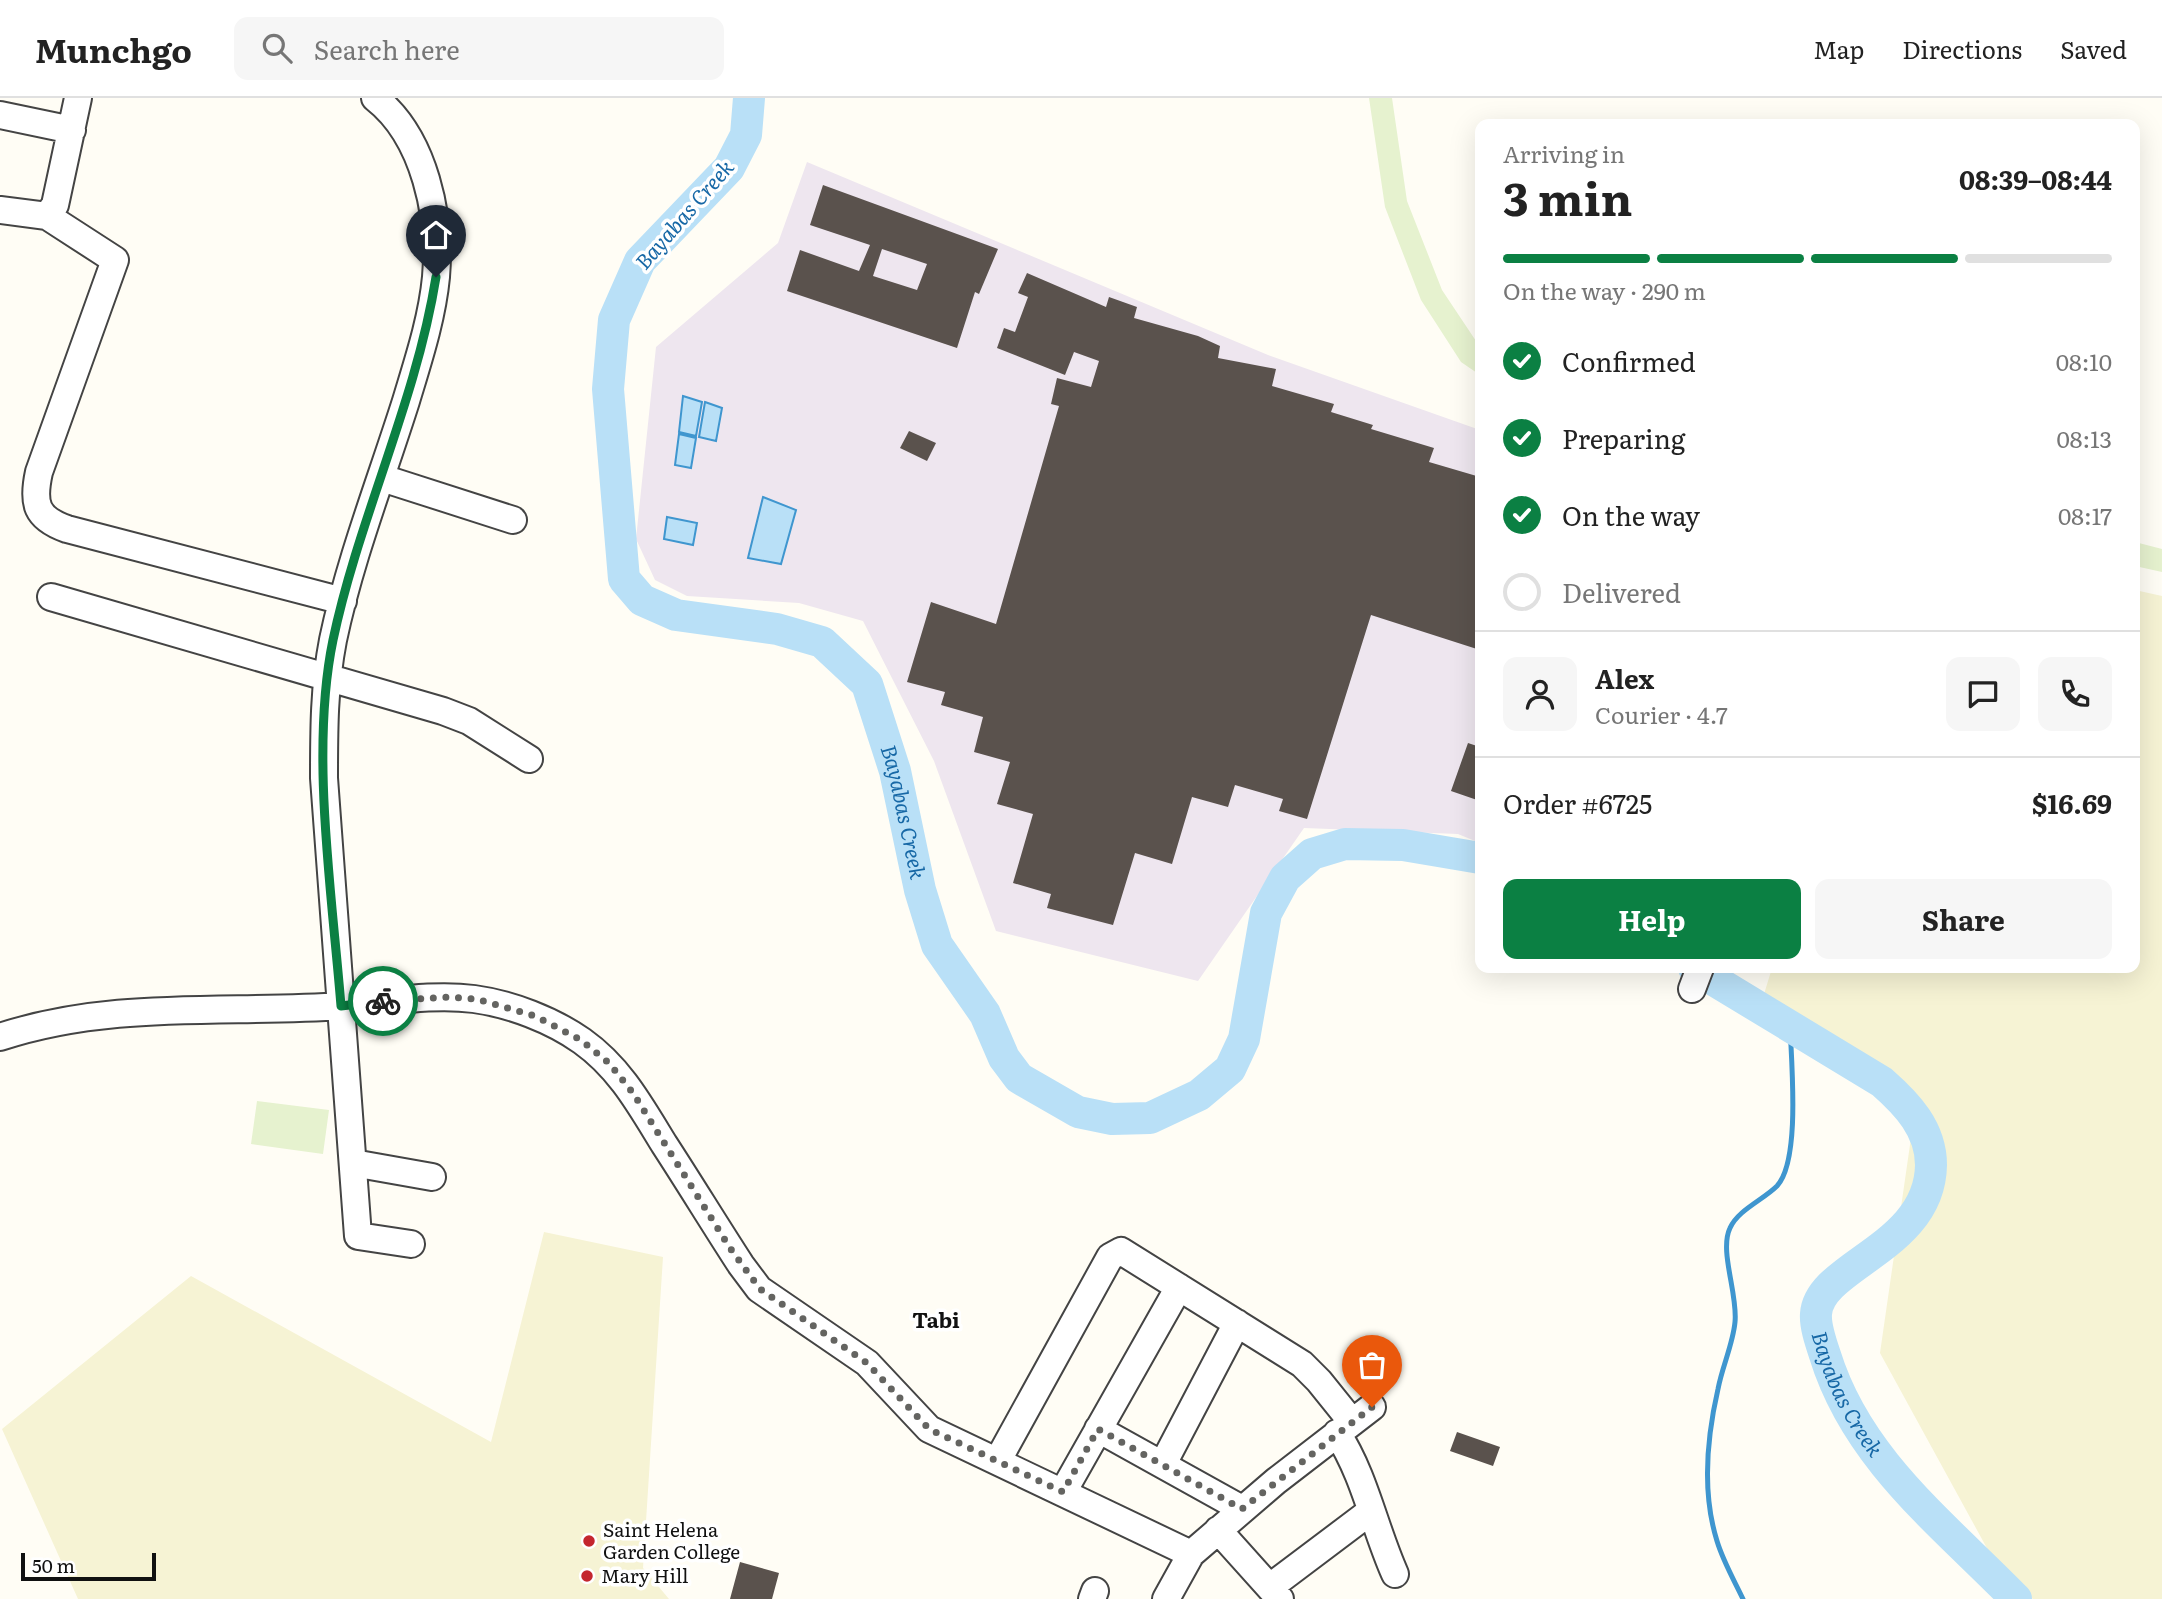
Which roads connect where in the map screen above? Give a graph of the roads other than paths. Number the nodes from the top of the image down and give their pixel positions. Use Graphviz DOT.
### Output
graph roads {
  1 [pos="78,98"];
  2 [pos="375,98"];
  3 [pos="0,115"];
  4 [pos="72,130"];
  5 [pos="0,210"];
  6 [pos="47,216"];
  7 [pos="382,478"];
  8 [pos="513,520"];
  9 [pos="51,597"];
  10 [pos="343,601"];
  11 [pos="327,679"];
  12 [pos="529,759"];
  13 [pos="341,1006"];
  14 [pos="0,1037"];
  15 [pos="352,1163"];
  16 [pos="432,1177"];
  17 [pos="411,1244"];
  18 [pos="1179,1287"];
  19 [pos="1237,1323"];
  20 [pos="1354,1420"];
  21 [pos="1098,1429"];
  22 [pos="998,1460"];
  23 [pos="1163,1464"];
  24 [pos="1063,1492"];
  25 [pos="1242,1509"];
  26 [pos="1371,1511"];
  27 [pos="1218,1530"];
  28 [pos="1191,1554"];
  29 [pos="1395,1574"];
  30 [pos="1275,1593"];
  31 [pos="1166,1599"];
  1 -- 4 [label="street"];
  2 -- 7 [label="street"];
  3 -- 4 [label="street"];
  4 -- 6 [label="street"];
  5 -- 6 [label="street"];
  6 -- 10 [label="street"];
  7 -- 8 [label="street"];
  7 -- 10 [label="street"];
  9 -- 11 [label="street"];
  10 -- 11 [label="street"];
  11 -- 12 [label="street"];
  11 -- 13 [label="street"];
  13 -- 14 [label="street"];
  13 -- 15 [label="street"];
  13 -- 22 [label="street"];
  15 -- 16 [label="street"];
  15 -- 17 [label="street"];
  18 -- 19 [label="street"];
  18 -- 21 [label="street"];
  18 -- 22 [label="street"];
  19 -- 20 [label="street"];
  19 -- 23 [label="street"];
  20 -- 25 [label="street"];
  20 -- 26 [label="street"];
  21 -- 23 [label="street"];
  21 -- 24 [label="street"];
  22 -- 24 [label="street"];
  23 -- 25 [label="street"];
  24 -- 28 [label="street"];
  25 -- 27 [label="street"];
  26 -- 29 [label="street"];
  26 -- 30 [label="street"];
  27 -- 28 [label="street"];
  27 -- 30 [label="street"];
  28 -- 31 [label="street"];
}
